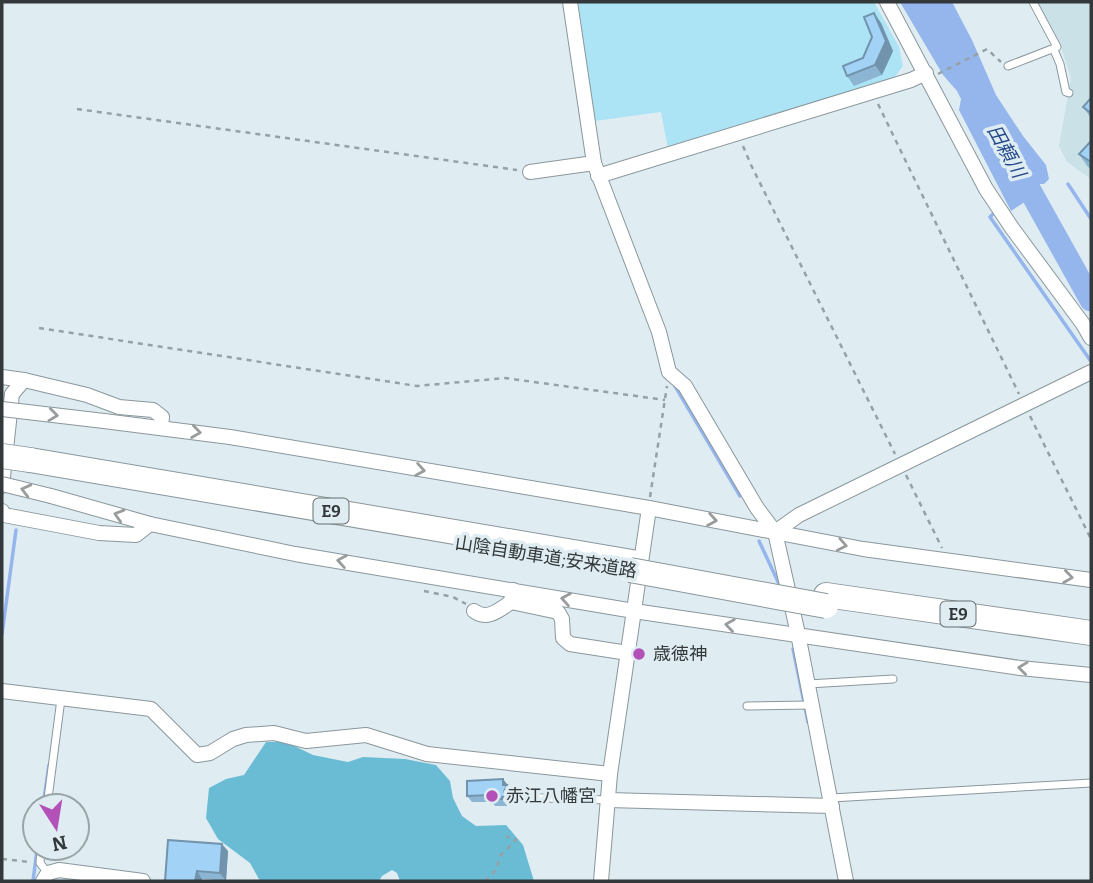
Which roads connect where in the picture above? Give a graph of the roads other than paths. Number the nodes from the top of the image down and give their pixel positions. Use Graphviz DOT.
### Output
graph roads {
  1 [pos="570,2"];
  2 [pos="887,2"];
  3 [pos="1033,2"];
  4 [pos="1054,50"];
  5 [pos="1008,66"];
  6 [pos="929,75"];
  7 [pos="1069,93"];
  8 [pos="596,169"];
  9 [pos="530,172"];
  10 [pos="1091,338"];
  11 [pos="1091,372"];
  12 [pos="2,377"];
  13 [pos="24,380"];
  14 [pos="2,409"];
  15 [pos="161,427"];
  16 [pos="2,456"];
  17 [pos="2,464"];
  18 [pos="29,464"];
  19 [pos="2,485"];
  20 [pos="649,508"];
  21 [pos="3,514"];
  22 [pos="150,524"];
  23 [pos="775,532"];
  24 [pos="1091,580"];
  25 [pos="512,596"];
  26 [pos="826,600"];
  27 [pos="474,611"];
  28 [pos="634,611"];
  29 [pos="1091,633"];
  30 [pos="798,634"];
  31 [pos="1091,641"];
  32 [pos="628,653"];
  33 [pos="1091,675"];
  34 [pos="892,679"];
  35 [pos="808,684"];
  36 [pos="2,691"];
  37 [pos="61,698"];
  38 [pos="807,705"];
  39 [pos="747,706"];
  40 [pos="610,774"];
  41 [pos="1091,783"];
  42 [pos="49,792"];
  43 [pos="514,797"];
  44 [pos="608,800"];
  45 [pos="828,804"];
  46 [pos="45,877"];
  47 [pos="144,881"];
  48 [pos="601,881"];
  49 [pos="846,881"];
  1 -- 8 [label="street"];
  2 -- 6 [label="street"];
  3 -- 4 [label="lane"];
  4 -- 5 [label="lane"];
  4 -- 7 [label="lane"];
  6 -- 8 [label="street"];
  6 -- 10 [label="street"];
  8 -- 9 [label="street"];
  8 -- 23 [label="street"];
  11 -- 23 [label="street"];
  12 -- 13 [label="street"];
  13 -- 15 [label="street"];
  13 -- 19 [label="street"];
  14 -- 15 [label="street, one-way, bridge"];
  15 -- 20 [label="street, one-way"];
  16 -- 18 [label="highway, 山陰自動車道;安来道路 / E9, bridge"];
  17 -- 18 [label="highway, 山陰自動車道;安来道路 / E9"];
  18 -- 26 [label="highway, 山陰自動車道;安来道路 / E9, bridge"];
  22 -- 19 [label="street, one-way, bridge"];
  20 -- 23 [label="street, one-way"];
  20 -- 28 [label="street"];
  21 -- 22 [label="street"];
  25 -- 22 [label="street, one-way"];
  23 -- 24 [label="street, one-way"];
  23 -- 30 [label="street"];
  25 -- 27 [label="street"];
  28 -- 25 [label="street, one-way"];
  25 -- 32 [label="street"];
  26 -- 29 [label="highway, 山陰自動車道;安来道路 / E9"];
  26 -- 31 [label="highway, 山陰自動車道;安来道路 / E9"];
  30 -- 28 [label="street, one-way"];
  28 -- 32 [label="street"];
  33 -- 30 [label="street, one-way"];
  30 -- 35 [label="street"];
  32 -- 40 [label="street"];
  34 -- 35 [label="lane"];
  35 -- 38 [label="street"];
  36 -- 37 [label="street"];
  37 -- 40 [label="street"];
  37 -- 42 [label="lane"];
  38 -- 39 [label="lane"];
  38 -- 45 [label="street"];
  40 -- 44 [label="street"];
  41 -- 45 [label="lane"];
  43 -- 44 [label="lane"];
  44 -- 45 [label="street"];
  44 -- 48 [label="street"];
  45 -- 49 [label="street"];
  46 -- 47 [label="street"];
}
